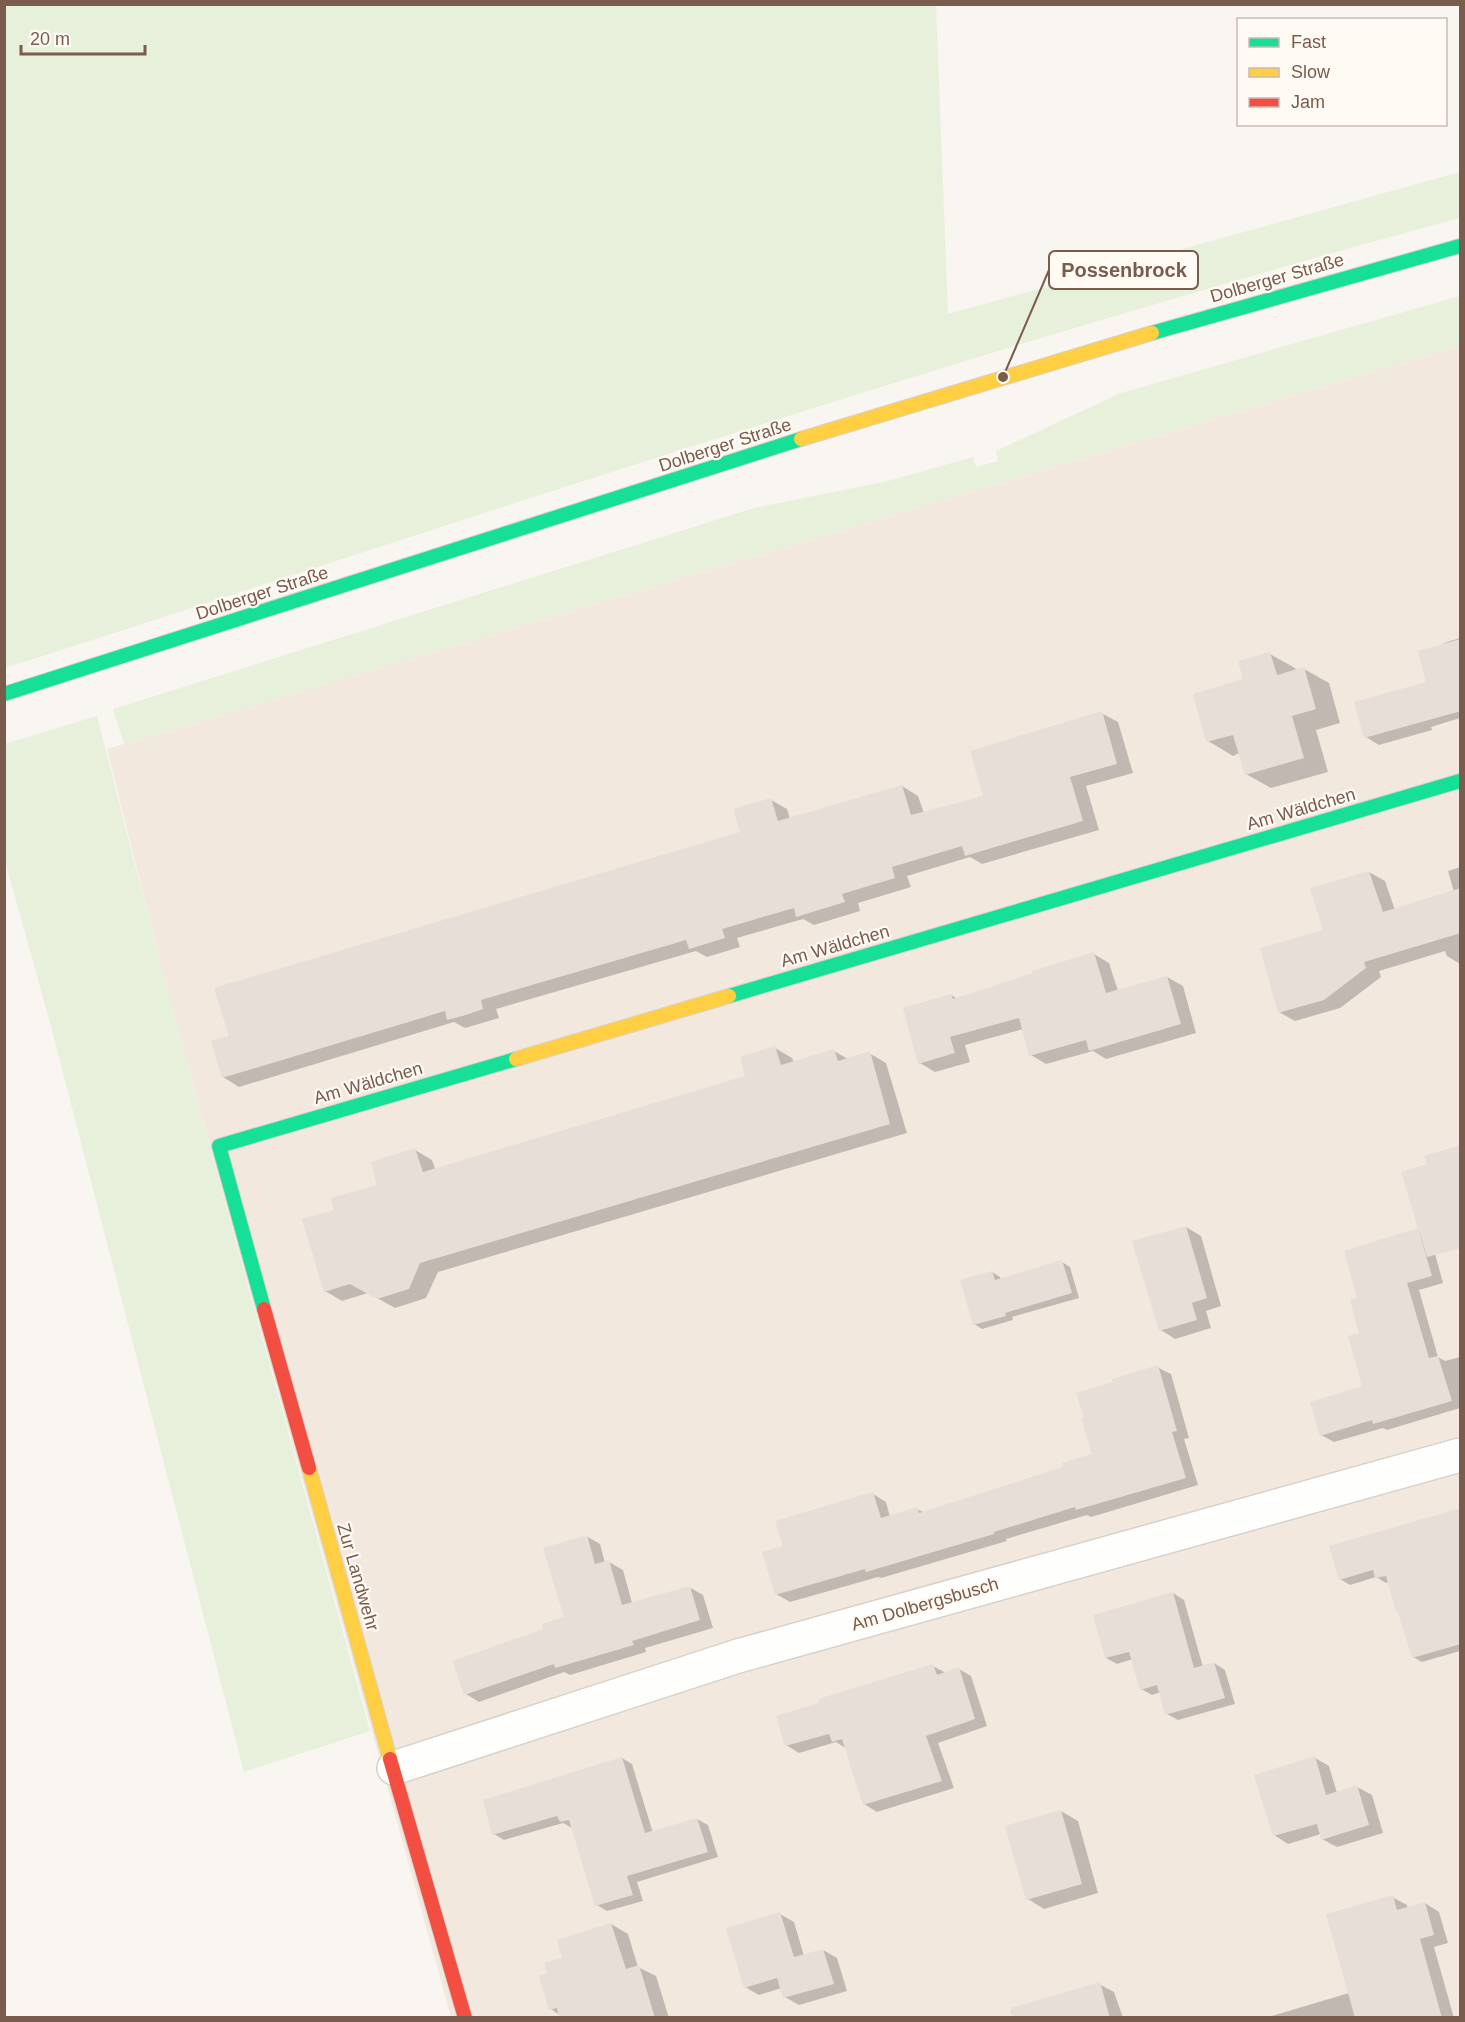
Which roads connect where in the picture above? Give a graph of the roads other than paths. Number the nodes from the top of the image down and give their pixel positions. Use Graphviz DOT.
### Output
graph roads {
  1 [pos="1461,246"];
  2 [pos="4,694"];
  3 [pos="1461,781"];
  4 [pos="219,1146"];
  5 [pos="1461,1455"];
  6 [pos="394,1768"];
  7 [pos="465,2018"];
  1 -- 2 [label="street, Dolberger Straße"];
  3 -- 4 [label="street, Am Wäldchen"];
  4 -- 6 [label="street, Zur Landwehr"];
  5 -- 6 [label="street, Am Dolbergsbusch"];
  6 -- 7 [label="street, Zur Landwehr"];
}
